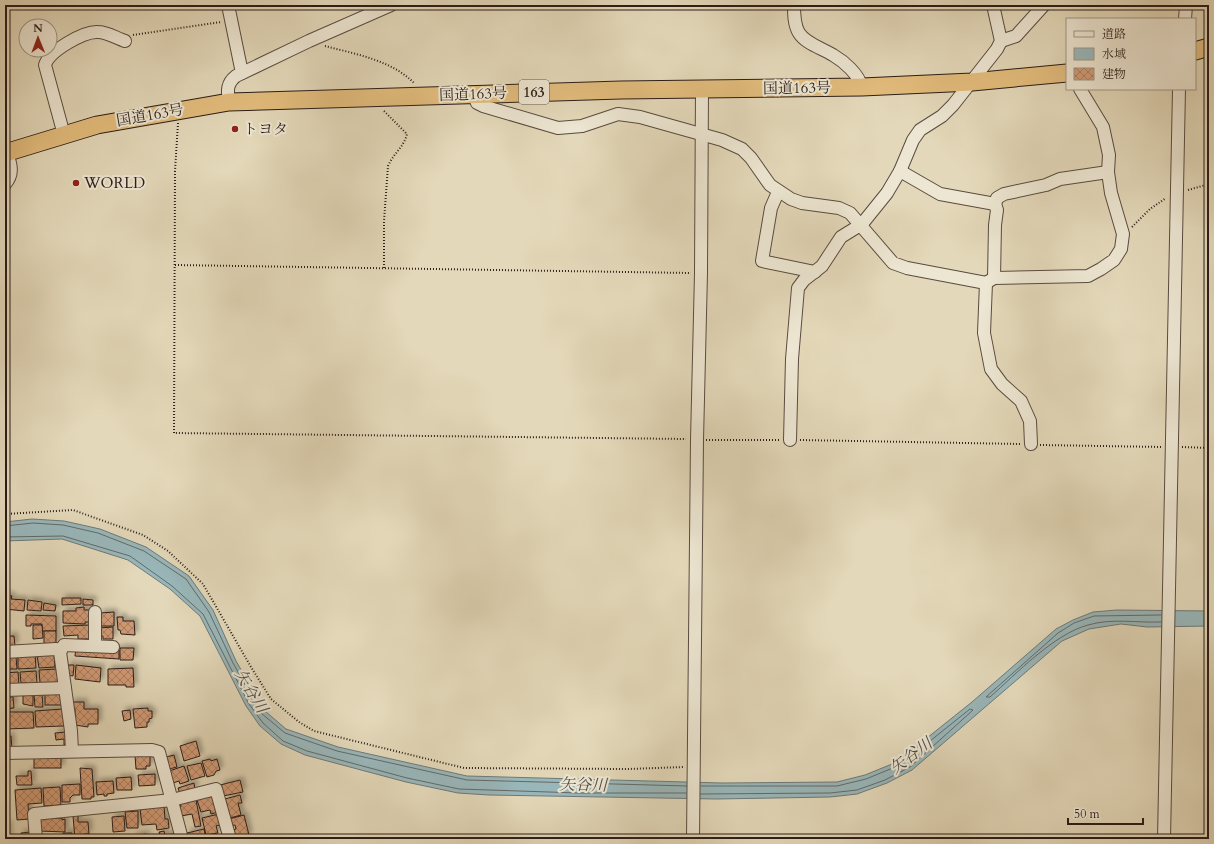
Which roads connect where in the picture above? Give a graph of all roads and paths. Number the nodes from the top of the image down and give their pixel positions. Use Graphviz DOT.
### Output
graph roads {
  1 [pos="228,5"];
  2 [pos="391,5"];
  3 [pos="794,5"];
  4 [pos="993,5"];
  5 [pos="1044,5"];
  6 [pos="1186,5"];
  7 [pos="1185,18"];
  8 [pos="230,21"];
  9 [pos="125,41"];
  10 [pos="308,41"];
  11 [pos="1001,41"];
  12 [pos="1209,47"];
  13 [pos="1196,51"];
  14 [pos="242,73"];
  15 [pos="1066,73"];
  16 [pos="972,82"];
  17 [pos="862,87"];
  18 [pos="702,89"];
  19 [pos="1081,90"];
  20 [pos="1179,90"];
  21 [pos="473,94"];
  22 [pos="417,96"];
  23 [pos="378,97"];
  24 [pos="228,102"];
  25 [pos="178,110"];
  26 [pos="702,134"];
  27 [pos="64,135"];
  28 [pos="6,153"];
  29 [pos="900,171"];
  30 [pos="1108,172"];
  31 [pos="5,184"];
  32 [pos="1209,184"];
  33 [pos="778,192"];
  34 [pos="1176,194"];
  35 [pos="995,204"];
  36 [pos="862,224"];
  37 [pos="1123,234"];
  38 [pos="175,265"];
  39 [pos="384,268"];
  40 [pos="815,272"];
  41 [pos="701,273"];
  42 [pos="990,281"];
  43 [pos="697,440"];
  44 [pos="790,440"];
  45 [pos="1031,444"];
  46 [pos="1172,447"];
  47 [pos="1209,448"];
  48 [pos="5,514"];
  49 [pos="95,612"];
  50 [pos="95,645"];
  51 [pos="113,647"];
  52 [pos="5,652"];
  53 [pos="60,652"];
  54 [pos="65,688"];
  55 [pos="5,690"];
  56 [pos="72,751"];
  57 [pos="5,753"];
  58 [pos="695,769"];
  59 [pos="172,800"];
  60 [pos="36,839"];
  61 [pos="182,839"];
  62 [pos="230,839"];
  63 [pos="693,839"];
  64 [pos="1164,839"];
  1 -- 8 [label="street"];
  2 -- 10 [label="street"];
  3 -- 17 [label="street"];
  4 -- 11 [label="street"];
  5 -- 11 [label="street"];
  6 -- 7 [label="street"];
  8 -- 9 [label="path"];
  8 -- 14 [label="street"];
  9 -- 27 [label="street"];
  10 -- 14 [label="street"];
  10 -- 22 [label="path"];
  11 -- 16 [label="street"];
  12 -- 13 [label="highway"];
  14 -- 24 [label="street"];
  15 -- 16 [label="highway, 国道163号 / 163"];
  16 -- 17 [label="highway, 国道163号 / 163"];
  16 -- 29 [label="street"];
  17 -- 18 [label="highway, 国道163号 / 163"];
  18 -- 21 [label="highway, 国道163号 / 163"];
  18 -- 26 [label="street"];
  19 -- 30 [label="street"];
  20 -- 34 [label="street"];
  21 -- 22 [label="highway, 国道163号 / 163"];
  21 -- 26 [label="street"];
  22 -- 23 [label="highway, 国道163号 / 163"];
  23 -- 24 [label="highway, 国道163号 / 163"];
  23 -- 39 [label="path"];
  24 -- 25 [label="highway, 国道163号 / 163"];
  25 -- 27 [label="highway, 国道163号 / 163"];
  25 -- 38 [label="path"];
  26 -- 33 [label="street"];
  26 -- 41 [label="street"];
  27 -- 28 [label="highway, 国道163号 / 163"];
  28 -- 31 [label="street"];
  29 -- 35 [label="street"];
  29 -- 36 [label="street"];
  30 -- 35 [label="street"];
  30 -- 37 [label="street"];
  32 -- 34 [label="path"];
  33 -- 36 [label="street"];
  33 -- 40 [label="street"];
  34 -- 37 [label="path"];
  34 -- 46 [label="street"];
  35 -- 42 [label="street"];
  36 -- 40 [label="street"];
  36 -- 42 [label="street"];
  37 -- 42 [label="street"];
  38 -- 39 [label="path"];
  38 -- 43 [label="path"];
  39 -- 41 [label="path"];
  40 -- 44 [label="street"];
  41 -- 43 [label="street"];
  42 -- 45 [label="street"];
  43 -- 44 [label="path"];
  43 -- 58 [label="street"];
  44 -- 45 [label="path"];
  45 -- 46 [label="path"];
  46 -- 47 [label="path"];
  46 -- 64 [label="street"];
  48 -- 58 [label="path"];
  49 -- 50 [label="street"];
  50 -- 51 [label="street"];
  50 -- 53 [label="street"];
  52 -- 53 [label="street"];
  53 -- 54 [label="street"];
  54 -- 55 [label="street"];
  54 -- 56 [label="street"];
  56 -- 57 [label="street"];
  56 -- 59 [label="street"];
  58 -- 63 [label="street"];
  59 -- 60 [label="street"];
  59 -- 61 [label="street"];
  59 -- 62 [label="street"];
}
